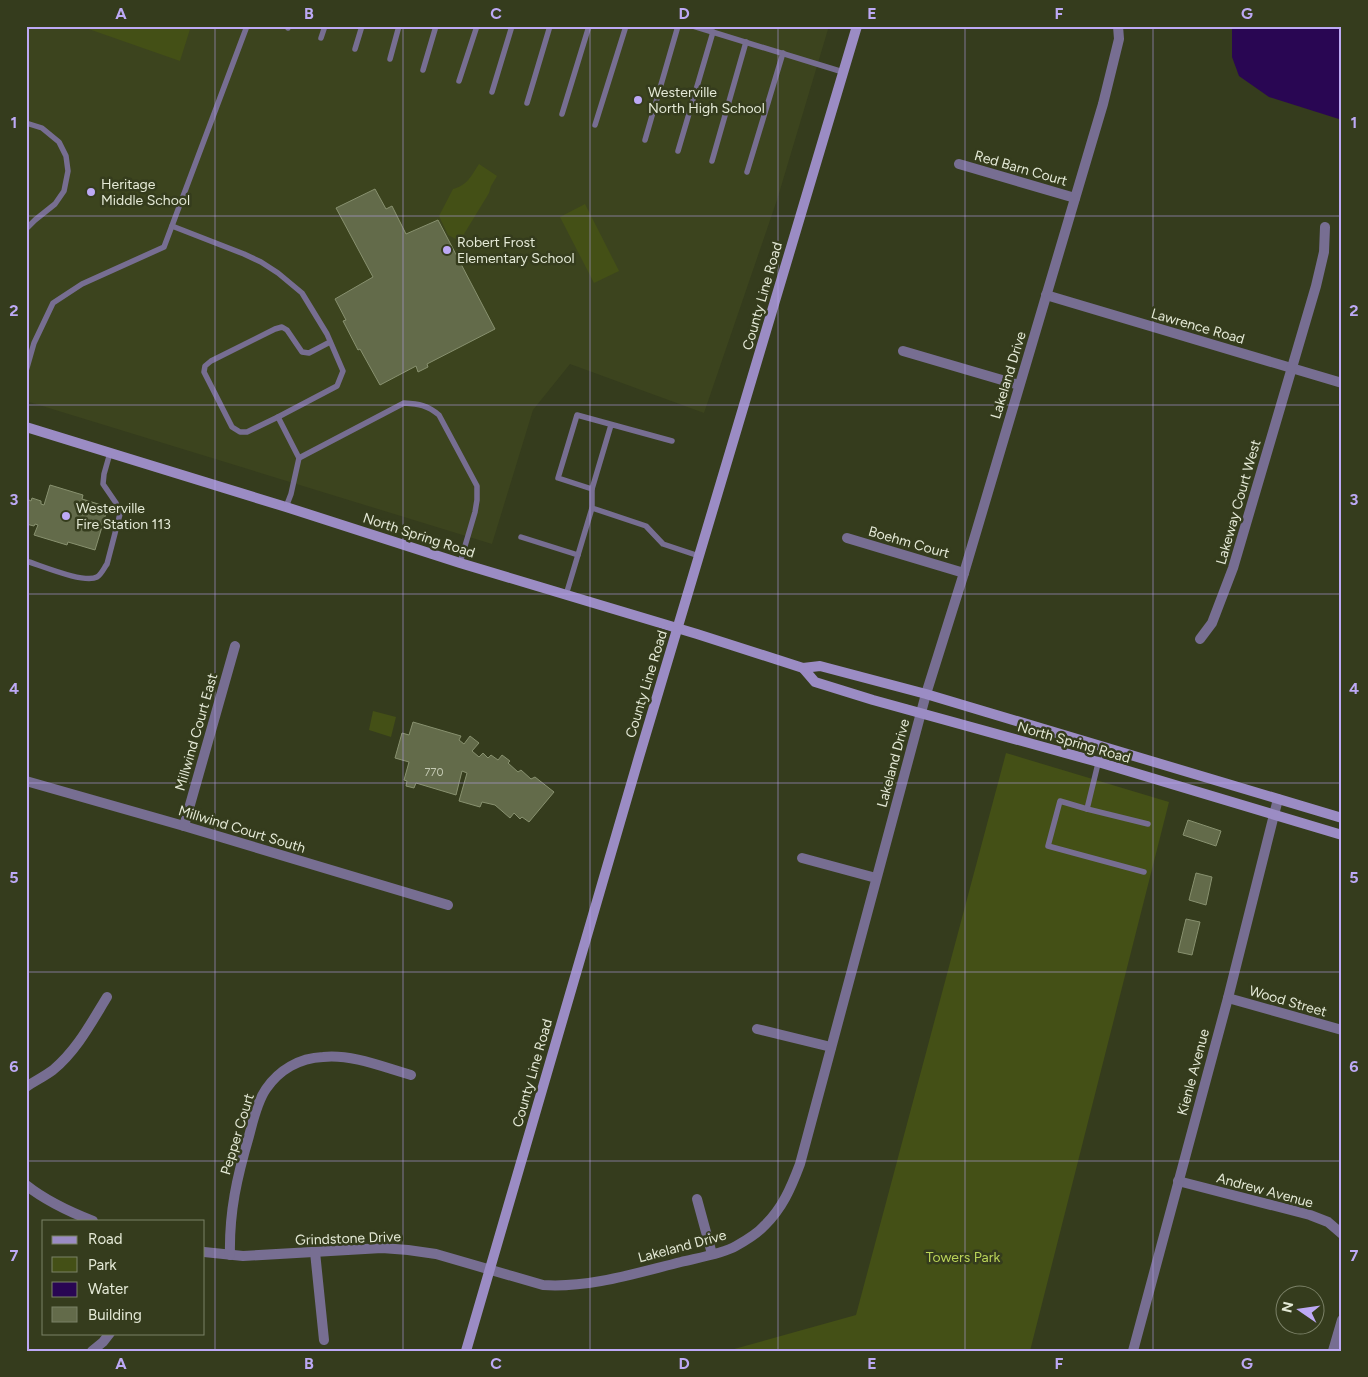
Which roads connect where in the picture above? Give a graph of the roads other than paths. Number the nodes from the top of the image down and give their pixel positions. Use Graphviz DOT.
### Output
graph roads {
  1 [pos="247,26"];
  2 [pos="325,26"];
  3 [pos="362,26"];
  4 [pos="400,26"];
  5 [pos="436,26"];
  6 [pos="476,26"];
  7 [pos="512,26"];
  8 [pos="550,26"];
  9 [pos="589,26"];
  10 [pos="626,26"];
  11 [pos="678,26"];
  12 [pos="693,26"];
  13 [pos="857,26"];
  14 [pos="1118,26"];
  15 [pos="713,32"];
  16 [pos="321,38"];
  17 [pos="746,42"];
  18 [pos="356,49"];
  19 [pos="783,53"];
  20 [pos="390,60"];
  21 [pos="423,70"];
  22 [pos="843,72"];
  23 [pos="459,81"];
  24 [pos="492,92"];
  25 [pos="526,103"];
  26 [pos="562,114"];
  27 [pos="26,123"];
  28 [pos="595,125"];
  29 [pos="645,140"];
  30 [pos="678,151"];
  31 [pos="712,161"];
  32 [pos="959,164"];
  33 [pos="748,172"];
  34 [pos="1075,198"];
  35 [pos="27,226"];
  36 [pos="172,226"];
  37 [pos="1325,227"];
  38 [pos="1046,295"];
  39 [pos="330,342"];
  40 [pos="903,351"];
  41 [pos="1291,368"];
  42 [pos="26,371"];
  43 [pos="1342,382"];
  44 [pos="1019,385"];
  45 [pos="278,417"];
  46 [pos="611,425"];
  47 [pos="26,427"];
  48 [pos="672,441"];
  49 [pos="110,453"];
  50 [pos="299,458"];
  51 [pos="592,489"];
  52 [pos="286,507"];
  53 [pos="592,508"];
  54 [pos="521,538"];
  55 [pos="847,538"];
  56 [pos="578,555"];
  57 [pos="699,556"];
  58 [pos="26,560"];
  59 [pos="460,563"];
  60 [pos="964,573"];
  61 [pos="566,595"];
  62 [pos="678,628"];
  63 [pos="1200,639"];
  64 [pos="235,646"];
  65 [pos="803,668"];
  66 [pos="926,694"];
  67 [pos="921,712"];
  68 [pos="1102,747"];
  69 [pos="1098,762"];
  70 [pos="26,781"];
  71 [pos="1278,799"];
  72 [pos="1087,809"];
  73 [pos="1274,816"];
  74 [pos="1342,818"];
  75 [pos="1148,824"];
  76 [pos="184,826"];
  77 [pos="1342,835"];
  78 [pos="802,858"];
  79 [pos="1144,872"];
  80 [pos="876,878"];
  81 [pos="448,905"];
  82 [pos="107,997"];
  83 [pos="1228,998"];
  84 [pos="757,1029"];
  85 [pos="1342,1030"];
  86 [pos="831,1047"];
  87 [pos="411,1075"];
  88 [pos="26,1087"];
  89 [pos="1178,1181"];
  90 [pos="26,1185"];
  91 [pos="697,1200"];
  92 [pos="91,1220"];
  93 [pos="1342,1234"];
  94 [pos="205,1252"];
  95 [pos="316,1252"];
  96 [pos="712,1254"];
  97 [pos="230,1255"];
  98 [pos="490,1270"];
  99 [pos="1342,1320"];
  100 [pos="109,1334"];
  101 [pos="324,1340"];
  102 [pos="92,1351"];
  103 [pos="466,1351"];
  104 [pos="1132,1351"];
  105 [pos="1333,1351"];
  1 -- 36 [label="lane"];
  2 -- 16 [label="lane"];
  3 -- 18 [label="lane"];
  4 -- 20 [label="lane"];
  5 -- 21 [label="lane"];
  6 -- 23 [label="lane"];
  7 -- 24 [label="lane"];
  8 -- 25 [label="lane"];
  9 -- 26 [label="lane"];
  10 -- 28 [label="lane"];
  11 -- 29 [label="lane"];
  12 -- 15 [label="lane"];
  13 -- 22 [label="main road, County Line Road"];
  14 -- 34 [label="street, Lakeland Drive"];
  15 -- 17 [label="lane"];
  15 -- 30 [label="lane"];
  17 -- 19 [label="lane"];
  17 -- 31 [label="lane"];
  19 -- 22 [label="lane"];
  19 -- 33 [label="lane"];
  22 -- 57 [label="main road, County Line Road"];
  27 -- 35 [label="lane"];
  32 -- 34 [label="street, Red Barn Court"];
  34 -- 38 [label="street, Lakeland Drive"];
  36 -- 39 [label="lane"];
  36 -- 42 [label="lane"];
  37 -- 41 [label="street, Lakeway Court West"];
  38 -- 41 [label="street, Lawrence Road"];
  38 -- 44 [label="street, Lakeland Drive"];
  39 -- 45 [label="lane"];
  39 -- 45 [label="lane"];
  40 -- 44 [label="street"];
  41 -- 43 [label="street, Lawrence Road"];
  41 -- 63 [label="street, Lakeway Court West"];
  44 -- 60 [label="street, Lakeland Drive"];
  45 -- 50 [label="lane"];
  46 -- 48 [label="lane"];
  46 -- 51 [label="lane"];
  46 -- 51 [label="lane"];
  47 -- 49 [label="main road, North Spring Road"];
  49 -- 52 [label="main road, North Spring Road"];
  49 -- 58 [label="lane"];
  50 -- 52 [label="lane"];
  50 -- 59 [label="lane"];
  51 -- 53 [label="lane"];
  52 -- 59 [label="main road, North Spring Road"];
  53 -- 56 [label="lane"];
  53 -- 57 [label="lane"];
  54 -- 56 [label="lane"];
  55 -- 60 [label="street, Boehm Court"];
  56 -- 61 [label="lane"];
  57 -- 62 [label="main road, County Line Road"];
  59 -- 61 [label="main road, North Spring Road"];
  60 -- 66 [label="street, Lakeland Drive"];
  61 -- 62 [label="main road, North Spring Road"];
  62 -- 65 [label="main road, North Spring Road"];
  62 -- 98 [label="main road, County Line Road"];
  64 -- 76 [label="street, Millwind Court East"];
  65 -- 66 [label="main road, North Spring Road"];
  65 -- 67 [label="main road, North Spring Road"];
  66 -- 67 [label="street, Lakeland Drive"];
  66 -- 68 [label="main road, North Spring Road"];
  67 -- 69 [label="main road, North Spring Road"];
  67 -- 80 [label="street, Lakeland Drive"];
  68 -- 69 [label="lane"];
  68 -- 71 [label="main road, North Spring Road"];
  69 -- 72 [label="lane"];
  69 -- 73 [label="main road, North Spring Road"];
  70 -- 76 [label="street, Millwind Court South"];
  71 -- 73 [label="street, Kienle Avenue"];
  71 -- 74 [label="main road, North Spring Road"];
  72 -- 75 [label="lane"];
  72 -- 79 [label="lane"];
  73 -- 77 [label="main road, North Spring Road"];
  73 -- 83 [label="street, Kienle Avenue"];
  76 -- 81 [label="street, Millwind Court South"];
  78 -- 80 [label="street"];
  80 -- 86 [label="street, Lakeland Drive"];
  82 -- 88 [label="street"];
  83 -- 85 [label="street, Wood Street"];
  83 -- 89 [label="street, Kienle Avenue"];
  84 -- 86 [label="street"];
  86 -- 96 [label="street, Lakeland Drive"];
  87 -- 97 [label="street, Pepper Court"];
  89 -- 93 [label="street, Andrew Avenue"];
  89 -- 104 [label="street, Kienle Avenue"];
  90 -- 92 [label="street"];
  91 -- 96 [label="street"];
  94 -- 97 [label="street, Grindstone Drive"];
  95 -- 97 [label="street, Grindstone Drive"];
  95 -- 98 [label="street, Grindstone Drive"];
  95 -- 101 [label="street"];
  96 -- 98 [label="street, Lakeland Drive"];
  98 -- 103 [label="main road, County Line Road"];
  99 -- 105 [label="street"];
  100 -- 102 [label="street"];
}
